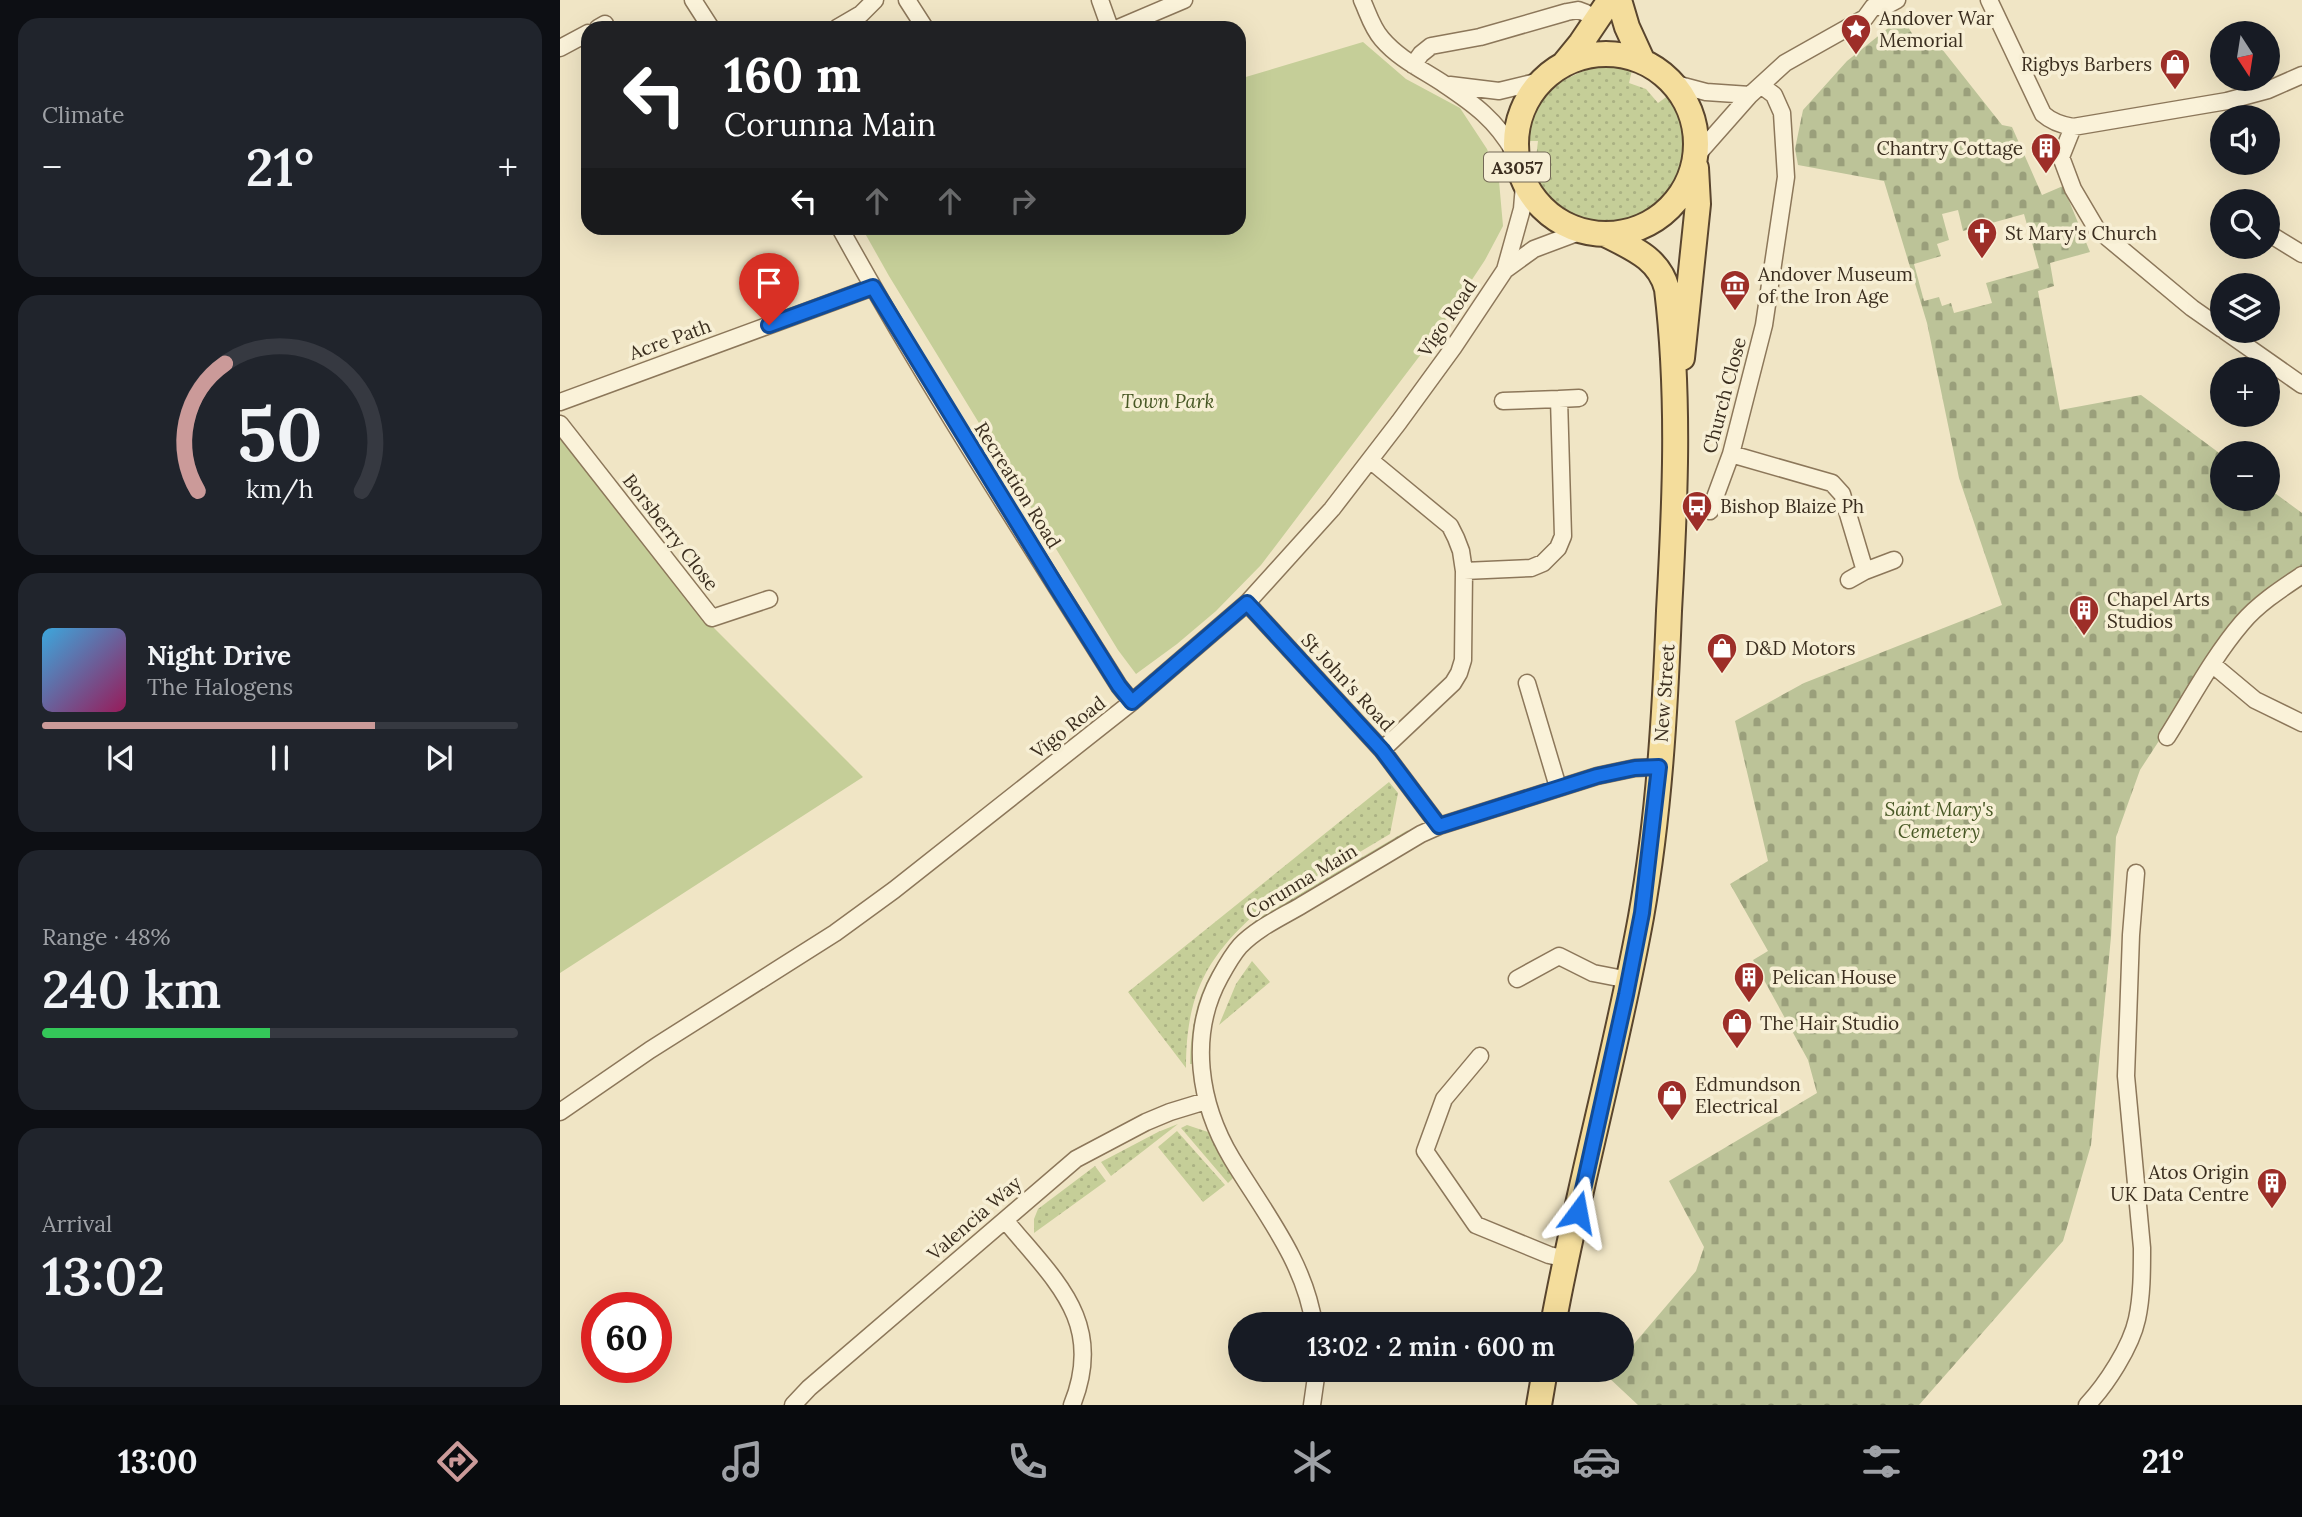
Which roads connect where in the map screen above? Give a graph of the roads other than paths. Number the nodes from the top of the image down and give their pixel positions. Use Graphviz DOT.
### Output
graph roads {
  1 [pos="693,0"];
  2 [pos="875,0"];
  3 [pos="907,0"];
  4 [pos="1100,0"];
  5 [pos="1184,0"];
  6 [pos="1362,0"];
  7 [pos="1609,0"];
  8 [pos="1619,0"];
  9 [pos="1897,0"];
  10 [pos="1989,0"];
  11 [pos="1586,13"];
  12 [pos="706,21"];
  13 [pos="848,21"];
  14 [pos="920,21"];
  15 [pos="1108,21"];
  16 [pos="1134,21"];
  17 [pos="581,37"];
  18 [pos="560,48"];
  19 [pos="1643,62"];
  20 [pos="1413,65"];
  21 [pos="1563,65"];
  22 [pos="2302,75"];
  23 [pos="1540,81"];
  24 [pos="1672,83"];
  25 [pos="1444,84"];
  26 [pos="1756,90"];
  27 [pos="2073,127"];
  28 [pos="1514,152"];
  29 [pos="1696,161"];
  30 [pos="1524,185"];
  31 [pos="2096,228"];
  32 [pos="1594,233"];
  33 [pos="844,235"];
  34 [pos="2280,240"];
  35 [pos="2096,248"];
  36 [pos="2302,254"];
  37 [pos="1505,270"];
  38 [pos="873,287"];
  39 [pos="2210,320"];
  40 [pos="2242,343"];
  41 [pos="2302,386"];
  42 [pos="1675,387"];
  43 [pos="1579,398"];
  44 [pos="1559,399"];
  45 [pos="1503,401"];
  46 [pos="560,402"];
  47 [pos="560,424"];
  48 [pos="1731,454"];
  49 [pos="1370,460"];
  50 [pos="1710,511"];
  51 [pos="1894,560"];
  52 [pos="1464,571"];
  53 [pos="1865,571"];
  54 [pos="2302,575"];
  55 [pos="1849,580"];
  56 [pos="769,599"];
  57 [pos="1247,603"];
  58 [pos="2212,664"];
  59 [pos="1527,683"];
  60 [pos="1132,702"];
  61 [pos="2302,723"];
  62 [pos="2167,737"];
  63 [pos="1382,750"];
  64 [pos="1659,767"];
  65 [pos="1558,787"];
  66 [pos="1439,826"];
  67 [pos="2136,873"];
  68 [pos="1517,979"];
  69 [pos="1629,980"];
  70 [pos="1480,1056"];
  71 [pos="1206,1101"];
  72 [pos="560,1112"];
  73 [pos="1005,1220"];
  74 [pos="1567,1259"];
  75 [pos="1312,1312"];
  76 [pos="1556,1312"];
  77 [pos="1315,1382"];
  78 [pos="1543,1382"];
  79 [pos="793,1405"];
  80 [pos="1072,1405"];
  81 [pos="1312,1405"];
  82 [pos="1539,1405"];
  83 [pos="2087,1405"];
  1 -- 12 [label="street"];
  2 -- 13 [label="street"];
  3 -- 14 [label="street"];
  4 -- 15 [label="street"];
  5 -- 16 [label="street"];
  6 -- 20 [label="street"];
  7 -- 21 [label="main road, A3057"];
  8 -- 19 [label="main road"];
  9 -- 26 [label="street"];
  10 -- 27 [label="street"];
  11 -- 20 [label="street"];
  17 -- 18 [label="street"];
  19 -- 21 [label="main road, A3057"];
  19 -- 24 [label="main road, A3057"];
  20 -- 25 [label="street"];
  21 -- 23 [label="main road, A3057"];
  22 -- 27 [label="street"];
  23 -- 25 [label="street"];
  23 -- 28 [label="main road, A3057"];
  24 -- 26 [label="street"];
  24 -- 29 [label="main road, A3057"];
  25 -- 28 [label="street"];
  26 -- 29 [label="street"];
  26 -- 48 [label="street, Church Close"];
  27 -- 31 [label="street"];
  28 -- 30 [label="main road, A3057"];
  29 -- 32 [label="main road"];
  29 -- 42 [label="main road, New Street / A3057"];
  30 -- 32 [label="main road, A3057"];
  30 -- 37 [label="street, Vigo Road"];
  31 -- 35 [label="street"];
  31 -- 39 [label="street"];
  32 -- 37 [label="street, Vigo Road"];
  32 -- 42 [label="main road, New Street / A3057"];
  33 -- 38 [label="street, Recreation Road"];
  34 -- 36 [label="street"];
  37 -- 49 [label="street, Vigo Road"];
  38 -- 46 [label="street, Acre Path"];
  38 -- 60 [label="street, Recreation Road"];
  40 -- 41 [label="street"];
  42 -- 64 [label="main road, New Street / A3057"];
  43 -- 44 [label="street"];
  44 -- 45 [label="street"];
  44 -- 52 [label="street"];
  47 -- 56 [label="street, Borsberry Close"];
  48 -- 50 [label="street, Church Close"];
  48 -- 53 [label="street"];
  49 -- 52 [label="street"];
  49 -- 57 [label="street, Vigo Road"];
  51 -- 53 [label="street"];
  52 -- 63 [label="street"];
  53 -- 55 [label="street"];
  54 -- 58 [label="street"];
  57 -- 60 [label="street, Vigo Road"];
  57 -- 63 [label="street, St John's Road"];
  58 -- 61 [label="street"];
  58 -- 62 [label="street"];
  59 -- 65 [label="street"];
  60 -- 72 [label="street, Vigo Road"];
  63 -- 66 [label="street, St John's Road"];
  64 -- 65 [label="street, Corunna Main"];
  64 -- 69 [label="main road, New Street / A3057"];
  65 -- 66 [label="street, Corunna Main"];
  66 -- 71 [label="street, Corunna Main"];
  67 -- 83 [label="street"];
  68 -- 69 [label="street"];
  69 -- 74 [label="main road, New Street / A3057"];
  70 -- 74 [label="street"];
  71 -- 73 [label="street, Valencia Way"];
  71 -- 75 [label="street, Corunna Main"];
  73 -- 79 [label="street, Valencia Way"];
  73 -- 80 [label="street"];
  74 -- 76 [label="main road, New Street / A3057"];
  77 -- 81 [label="street"];
  78 -- 82 [label="main road"];
}
